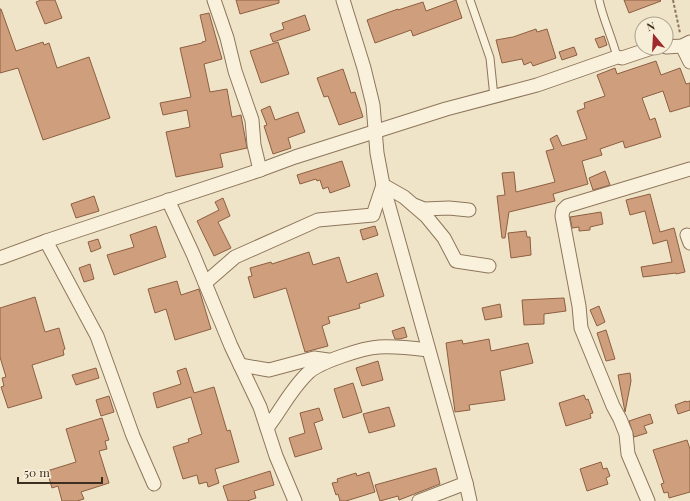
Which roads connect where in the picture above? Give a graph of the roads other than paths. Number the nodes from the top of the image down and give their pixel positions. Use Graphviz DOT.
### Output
graph roads {
  1 [pos="214,0"];
  2 [pos="343,0"];
  3 [pos="470,0"];
  4 [pos="598,0"];
  5 [pos="686,44"];
  6 [pos="674,46"];
  7 [pos="634,54"];
  8 [pos="617,57"];
  9 [pos="690,62"];
  10 [pos="494,97"];
  11 [pos="374,132"];
  12 [pos="690,169"];
  13 [pos="260,170"];
  14 [pos="383,185"];
  15 [pos="168,200"];
  16 [pos="412,203"];
  17 [pos="469,210"];
  18 [pos="46,241"];
  19 [pos="0,258"];
  20 [pos="489,266"];
  21 [pos="205,283"];
  22 [pos="428,350"];
  23 [pos="332,360"];
  24 [pos="240,365"];
  25 [pos="267,428"];
  26 [pos="466,483"];
  27 [pos="154,484"];
  28 [pos="295,501"];
  29 [pos="419,501"];
  30 [pos="470,501"];
  31 [pos="648,501"];
  1 -- 13 [label="street"];
  2 -- 11 [label="street"];
  3 -- 10 [label="lane"];
  4 -- 8 [label="lane"];
  5 -- 6 [label="street"];
  5 -- 9 [label="street"];
  7 -- 8 [label="street"];
  8 -- 10 [label="street"];
  10 -- 11 [label="street"];
  11 -- 13 [label="street"];
  11 -- 14 [label="street"];
  12 -- 31 [label="street"];
  13 -- 15 [label="street"];
  14 -- 16 [label="street"];
  14 -- 21 [label="street"];
  14 -- 22 [label="street"];
  15 -- 18 [label="street"];
  15 -- 21 [label="street"];
  16 -- 17 [label="street"];
  16 -- 20 [label="street"];
  18 -- 19 [label="street"];
  18 -- 27 [label="street"];
  21 -- 24 [label="street"];
  22 -- 23 [label="street"];
  22 -- 26 [label="street"];
  23 -- 24 [label="street"];
  23 -- 25 [label="street"];
  24 -- 25 [label="street"];
  25 -- 28 [label="street"];
  26 -- 29 [label="street"];
  26 -- 30 [label="street"];
}
